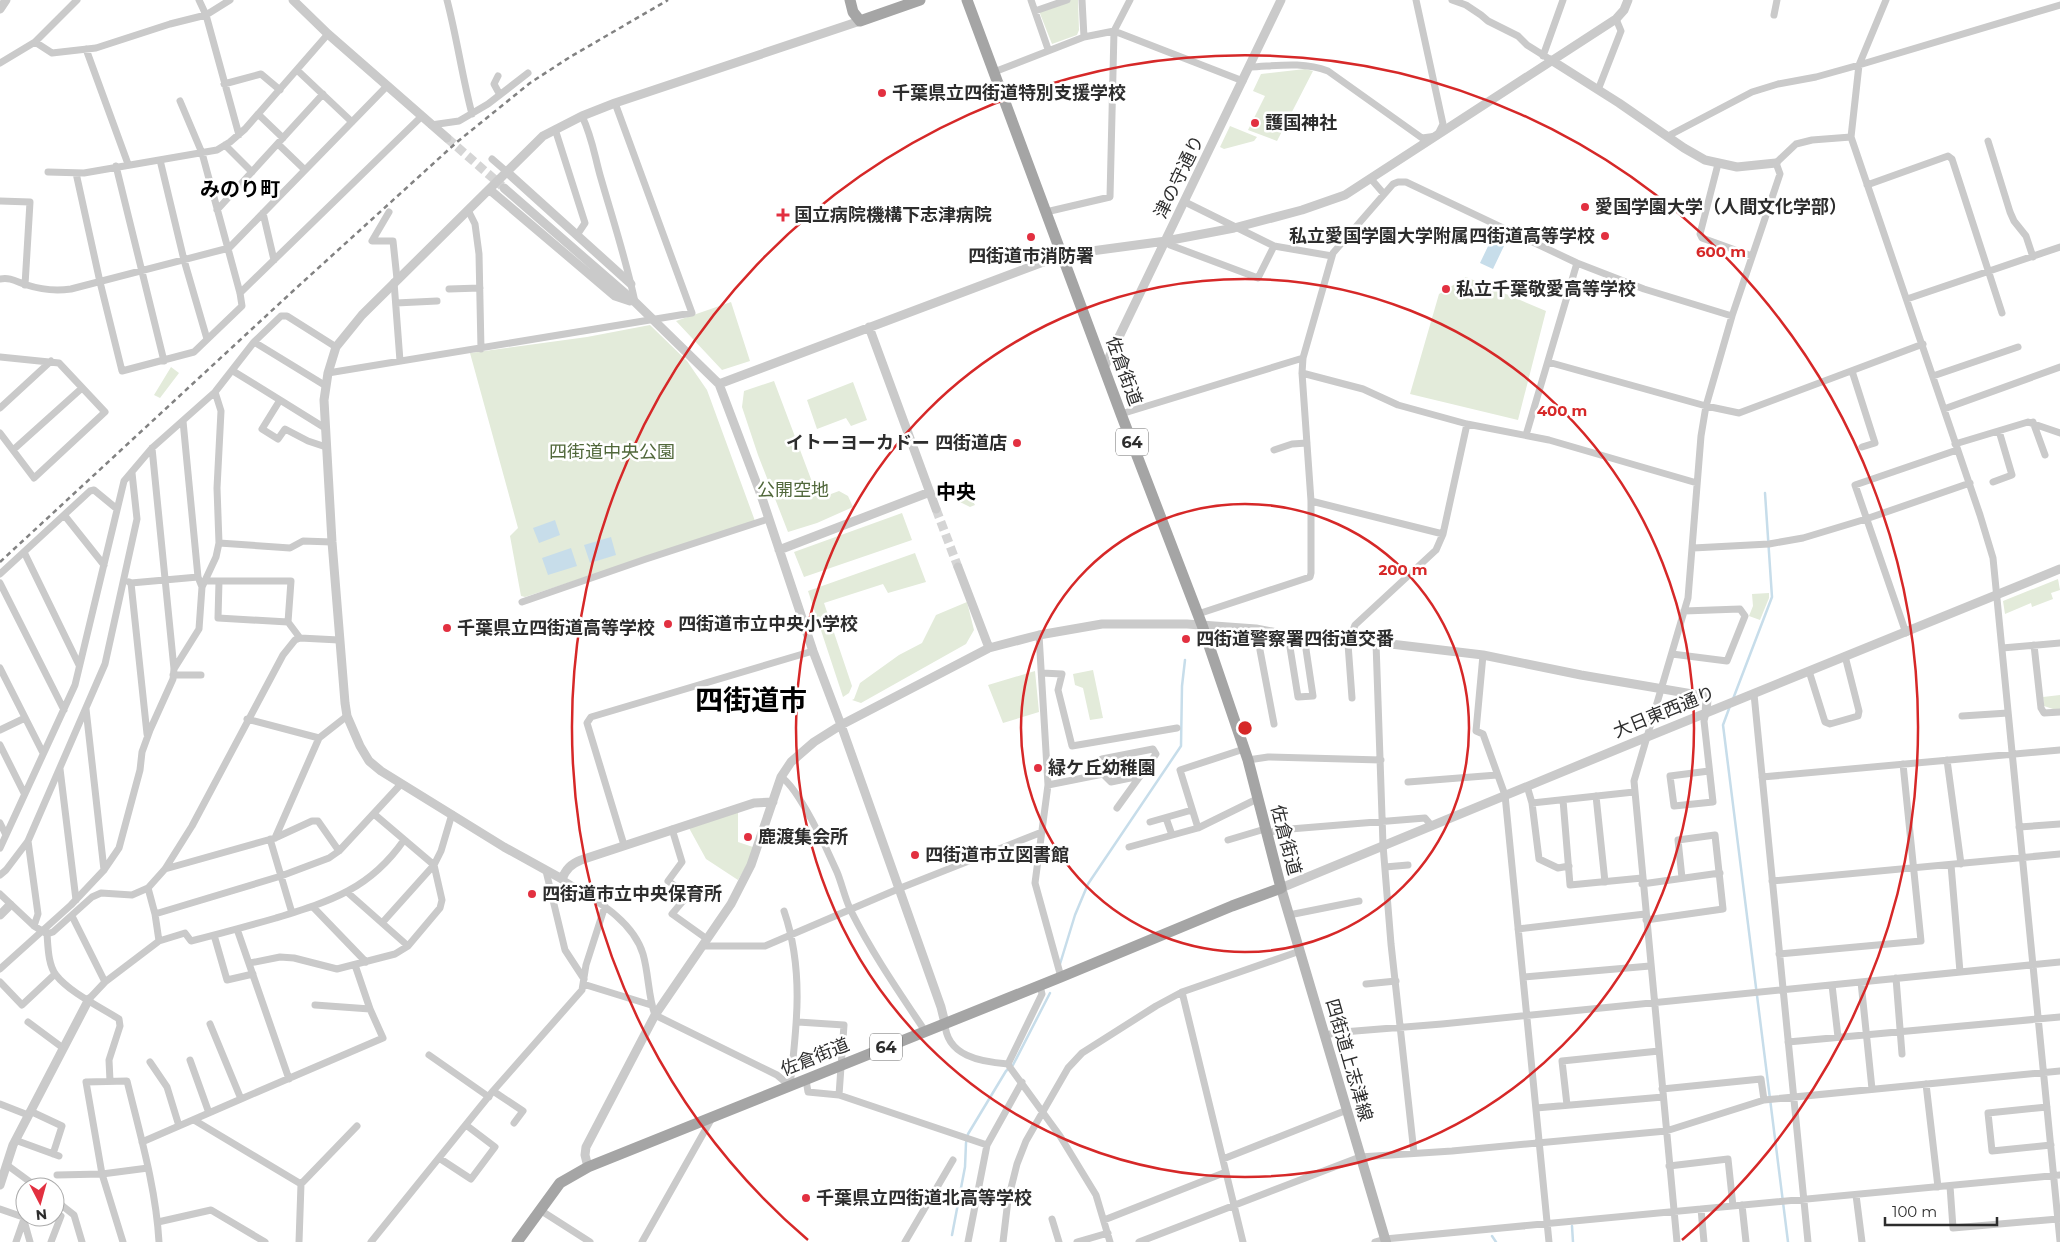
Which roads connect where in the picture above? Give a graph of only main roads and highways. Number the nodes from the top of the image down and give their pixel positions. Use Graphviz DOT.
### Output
graph roads {
  1 [pos="850,0"];
  2 [pos="920,0"];
  3 [pos="967,0"];
  4 [pos="1280,888"];
  5 [pos="1382,1241"];
  6 [pos="517,1242"];
  1 -- 2 [label="main road"];
  3 -- 4 [label="main road, 佐倉街道 / 64"];
  4 -- 5 [label="main road, 四街道上志津線"];
  4 -- 6 [label="main road, 佐倉街道 / 64"];
}
